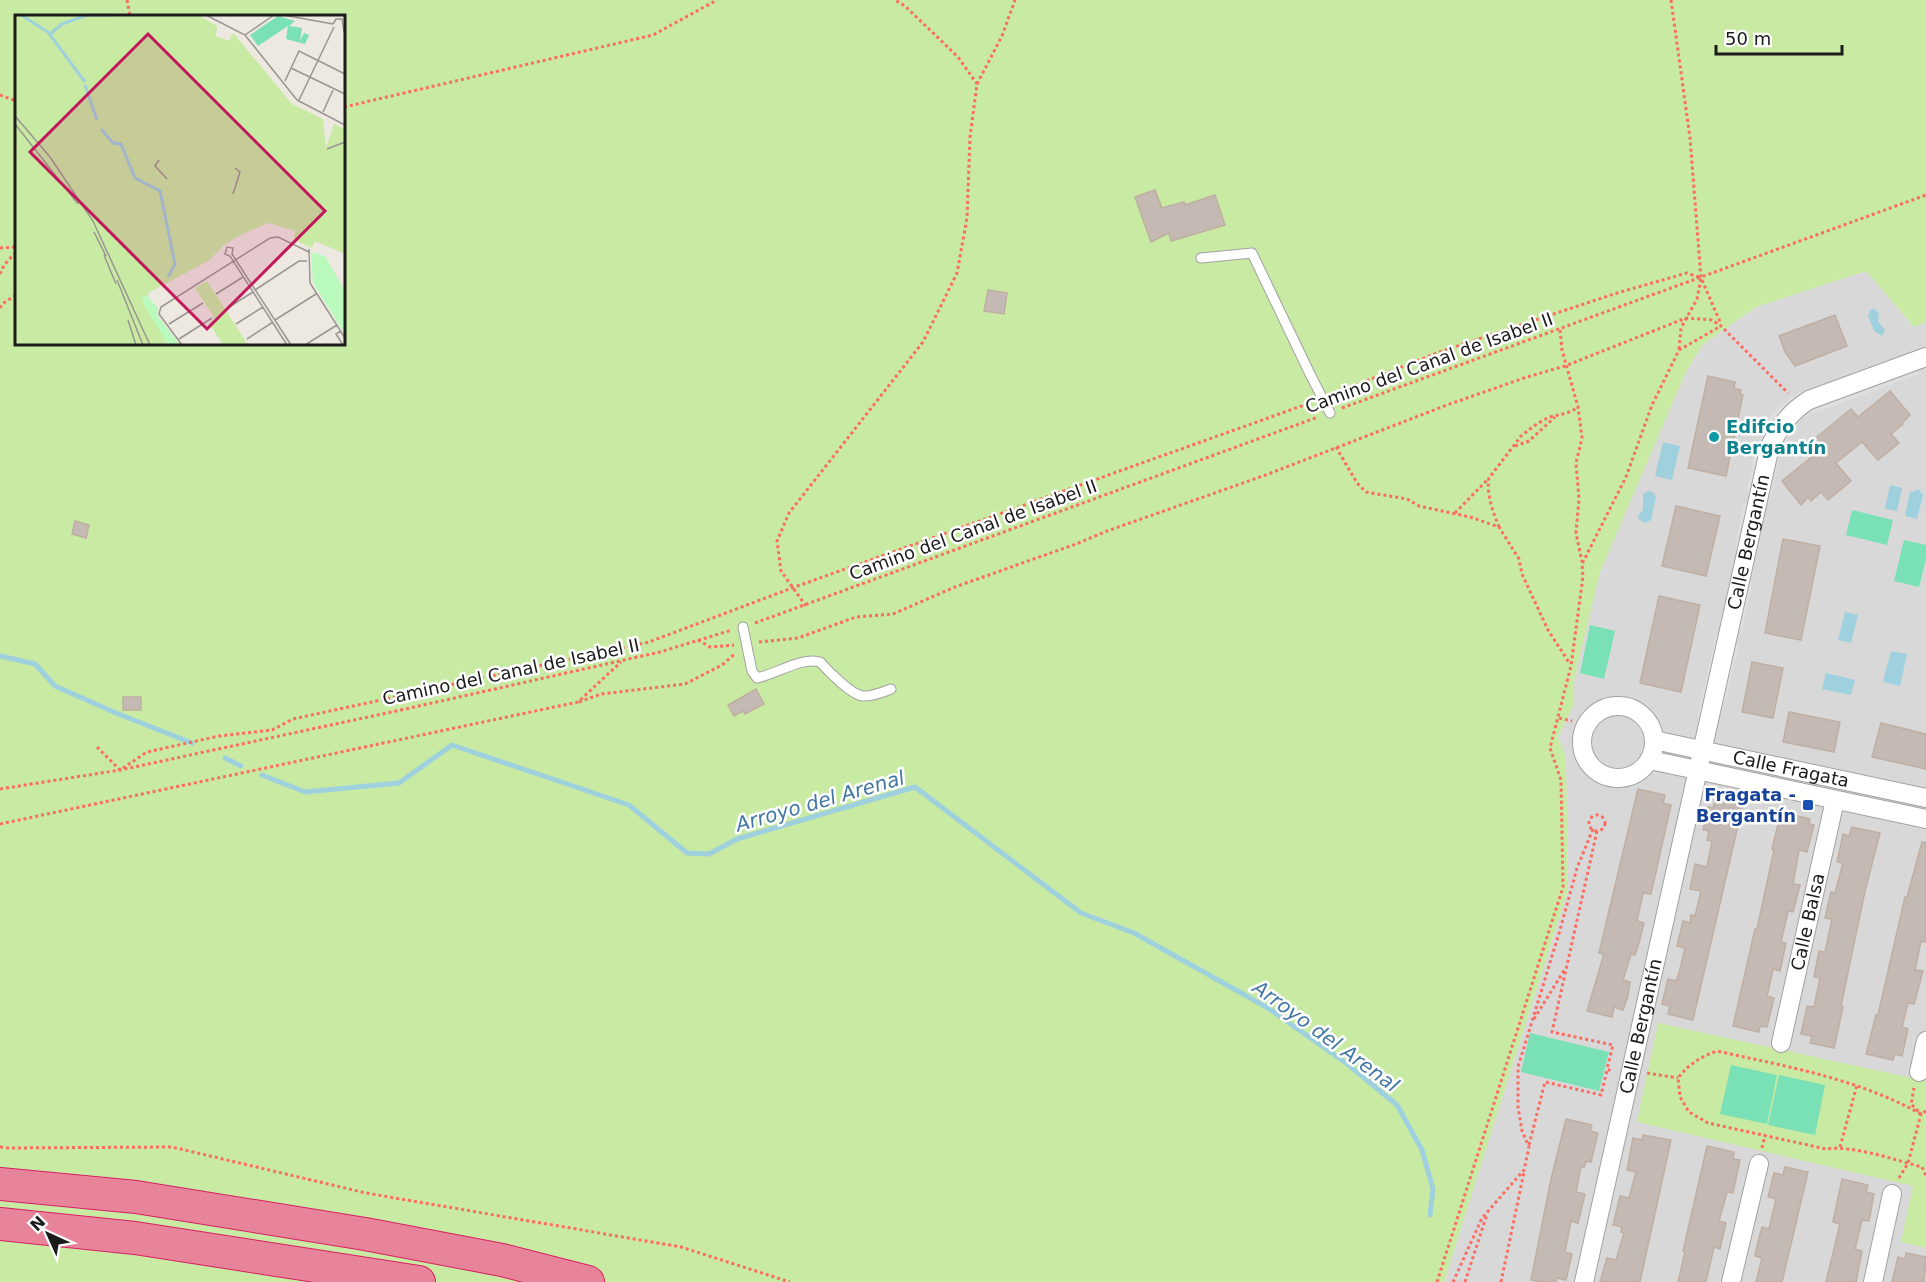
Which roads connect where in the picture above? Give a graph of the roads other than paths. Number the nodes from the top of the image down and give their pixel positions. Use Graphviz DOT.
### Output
graph roads {
  1 [pos="1201,258"];
  2 [pos="1926,357"];
  3 [pos="1330,412"];
  4 [pos="743,627"];
  5 [pos="891,689"];
  6 [pos="1654,740"];
  7 [pos="1703,750"];
  8 [pos="1650,760"];
  9 [pos="1699,770"];
  10 [pos="1926,798"];
  11 [pos="1835,800"];
  12 [pos="1926,819"];
  13 [pos="1926,1041"];
  14 [pos="1781,1043"];
  15 [pos="1918,1076"];
  16 [pos="1759,1164"];
  17 [pos="0,1184"];
  18 [pos="1894,1188"];
  19 [pos="0,1224"];
  20 [pos="418,1282"];
  21 [pos="588,1282"];
  22 [pos="1584,1282"];
  23 [pos="1731,1282"];
  24 [pos="1873,1282"];
  1 -- 3 [label="lane"];
  2 -- 7 [label="street, Calle Bergantín"];
  4 -- 5 [label="lane"];
  6 -- 7 [label="street, Calle Fragata"];
  6 -- 8 [label="street"];
  6 -- 8 [label="street"];
  7 -- 9 [label="street, Calle Bergantín"];
  7 -- 10 [label="street, Calle Fragata"];
  8 -- 9 [label="street, Calle Fragata"];
  9 -- 11 [label="street, Calle Fragata"];
  9 -- 22 [label="street, Calle Bergantín"];
  11 -- 12 [label="street, Calle Fragata"];
  11 -- 14 [label="street, Calle Balsa"];
  13 -- 15 [label="street"];
  16 -- 23 [label="street"];
  17 -- 21 [label="highway"];
  18 -- 24 [label="street"];
  19 -- 20 [label="highway"];
}
